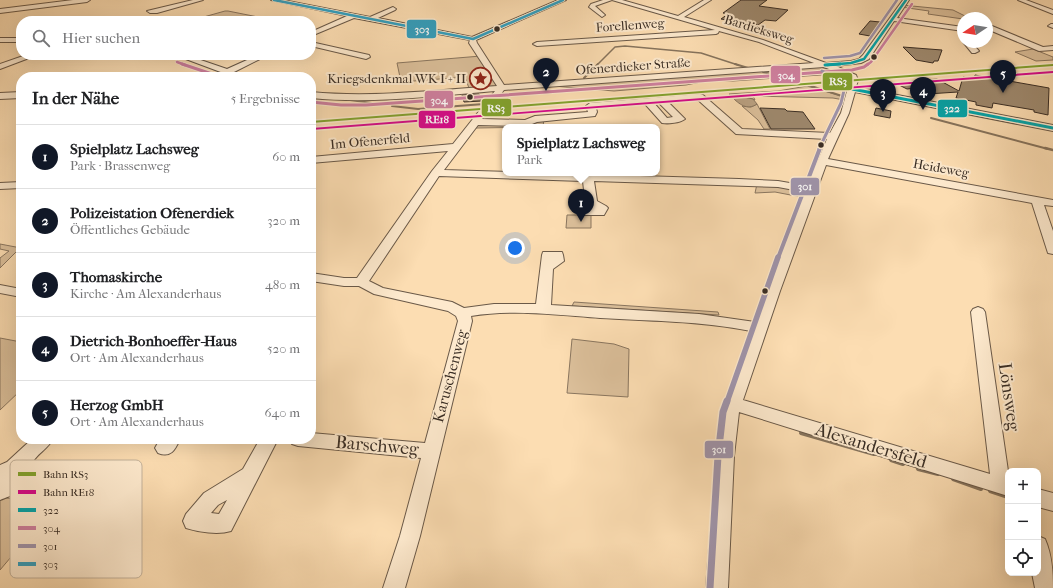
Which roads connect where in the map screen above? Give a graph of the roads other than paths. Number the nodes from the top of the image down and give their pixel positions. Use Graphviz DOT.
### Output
graph roads {
  1 [pos="86,0"];
  2 [pos="200,0"];
  3 [pos="274,0"];
  4 [pos="563,0"];
  5 [pos="609,0"];
  6 [pos="615,0"];
  7 [pos="708,0"];
  8 [pos="906,0"];
  9 [pos="1021,0"];
  10 [pos="53,2"];
  11 [pos="167,8"];
  12 [pos="393,9"];
  13 [pos="0,11"];
  14 [pos="1053,12"];
  15 [pos="352,16"];
  16 [pos="602,16"];
  17 [pos="679,18"];
  18 [pos="371,19"];
  19 [pos="892,19"];
  20 [pos="954,28"];
  21 [pos="957,28"];
  22 [pos="993,29"];
  23 [pos="724,30"];
  24 [pos="957,31"];
  25 [pos="316,32"];
  26 [pos="473,39"];
  27 [pos="0,40"];
  28 [pos="16,40"];
  29 [pos="537,44"];
  30 [pos="316,45"];
  31 [pos="972,48"];
  32 [pos="1053,48"];
  33 [pos="1042,49"];
  34 [pos="1025,50"];
  35 [pos="975,51"];
  36 [pos="366,57"];
  37 [pos="19,60"];
  38 [pos="193,60"];
  39 [pos="253,60"];
  40 [pos="825,65"];
  41 [pos="0,67"];
  42 [pos="227,72"];
  43 [pos="502,88"];
  44 [pos="852,89"];
  45 [pos="316,94"];
  46 [pos="16,95"];
  47 [pos="0,96"];
  48 [pos="660,100"];
  49 [pos="646,101"];
  50 [pos="477,122"];
  51 [pos="1053,128"];
  52 [pos="833,136"];
  53 [pos="456,147"];
  54 [pos="316,160"];
  55 [pos="823,161"];
  56 [pos="436,173"];
  57 [pos="502,174"];
  58 [pos="573,176"];
  59 [pos="588,177"];
  60 [pos="16,185"];
  61 [pos="0,186"];
  62 [pos="812,190"];
  63 [pos="1037,200"];
  64 [pos="591,203"];
  65 [pos="1053,203"];
  66 [pos="1053,250"];
  67 [pos="548,267"];
  68 [pos="316,278"];
  69 [pos="361,282"];
  70 [pos="0,289"];
  71 [pos="16,292"];
  72 [pos="543,310"];
  73 [pos="462,312"];
  74 [pos="978,312"];
  75 [pos="759,328"];
  76 [pos="733,403"];
  77 [pos="316,441"];
  78 [pos="39,444"];
  79 [pos="266,444"];
  80 [pos="431,451"];
  81 [pos="28,455"];
  82 [pos="23,460"];
  83 [pos="25,460"];
  84 [pos="10,470"];
  85 [pos="0,474"];
  86 [pos="251,474"];
  87 [pos="10,487"];
  88 [pos="1004,487"];
  89 [pos="0,491"];
  90 [pos="1041,499"];
  91 [pos="1053,502"];
  92 [pos="1041,562"];
  93 [pos="394,588"];
  94 [pos="716,588"];
  95 [pos="1046,588"];
  1 -- 10 [label="street"];
  2 -- 11 [label="street"];
  3 -- 15 [label="street"];
  4 -- 26 [label="street"];
  5 -- 16 [label="street"];
  6 -- 17 [label="street, Bardieksweg"];
  7 -- 17 [label="street"];
  8 -- 19 [label="street"];
  9 -- 14 [label="street"];
  10 -- 13 [label="street"];
  12 -- 18 [label="street"];
  15 -- 18 [label="street"];
  15 -- 25 [label="street"];
  17 -- 23 [label="street, Bardieksweg"];
  18 -- 26 [label="street"];
  19 -- 20 [label="street"];
  19 -- 40 [label="street, Ofenerdieker Straße"];
  20 -- 21 [label="street"];
  20 -- 24 [label="street"];
  22 -- 33 [label="street"];
  23 -- 29 [label="street, Forellenweg"];
  23 -- 40 [label="street, Bardieksweg"];
  26 -- 43 [label="street"];
  27 -- 28 [label="street"];
  30 -- 36 [label="street"];
  31 -- 35 [label="street"];
  32 -- 33 [label="street"];
  33 -- 34 [label="street"];
  37 -- 41 [label="street"];
  38 -- 42 [label="street"];
  39 -- 42 [label="street"];
  40 -- 43 [label="street, Ofenerdieker Straße"];
  40 -- 44 [label="street, Bardieksweg"];
  43 -- 45 [label="street, Ofenerdieker Straße"];
  43 -- 50 [label="street"];
  44 -- 51 [label="street"];
  44 -- 52 [label="street"];
  46 -- 47 [label="street"];
  48 -- 49 [label="street"];
  48 -- 49 [label="street"];
  48 -- 52 [label="street"];
  49 -- 50 [label="street"];
  50 -- 53 [label="street"];
  52 -- 55 [label="street"];
  53 -- 54 [label="street, Im Ofenerfeld"];
  53 -- 56 [label="street"];
  55 -- 62 [label="street"];
  55 -- 63 [label="street, Heideweg"];
  56 -- 57 [label="street"];
  56 -- 69 [label="street"];
  58 -- 59 [label="street"];
  59 -- 62 [label="street"];
  59 -- 64 [label="street"];
  60 -- 61 [label="street"];
  62 -- 75 [label="street"];
  63 -- 65 [label="street, Heideweg"];
  63 -- 66 [label="street"];
  67 -- 72 [label="street"];
  68 -- 69 [label="street"];
  69 -- 73 [label="street, Karuschenweg"];
  70 -- 71 [label="street"];
  72 -- 73 [label="street"];
  72 -- 75 [label="street"];
  73 -- 80 [label="street, Karuschenweg"];
  74 -- 88 [label="street, Lönsweg"];
  75 -- 76 [label="street"];
  76 -- 88 [label="street, Alexandersfeld"];
  76 -- 94 [label="street"];
  77 -- 80 [label="street, Barschweg"];
  78 -- 81 [label="street"];
  79 -- 86 [label="street"];
  80 -- 93 [label="street, Karuschenweg"];
  81 -- 82 [label="street"];
  81 -- 83 [label="street"];
  84 -- 85 [label="street"];
  87 -- 89 [label="street"];
  90 -- 91 [label="street"];
  92 -- 95 [label="street"];
}
